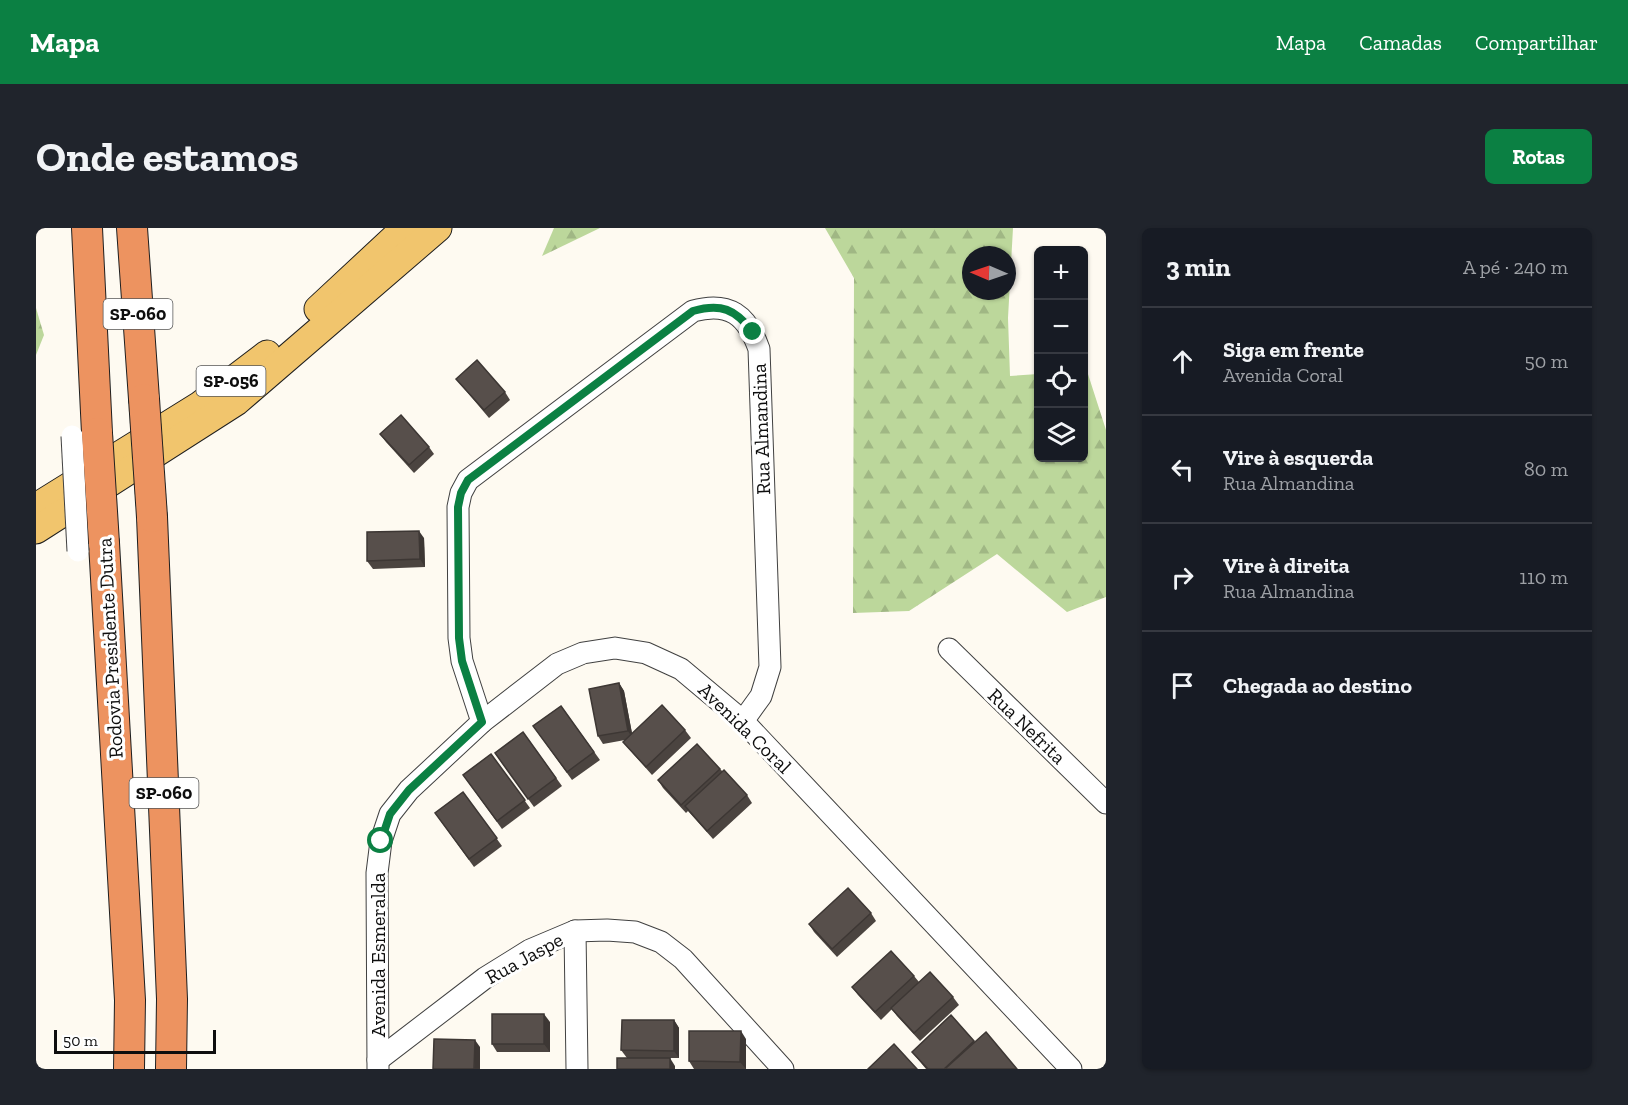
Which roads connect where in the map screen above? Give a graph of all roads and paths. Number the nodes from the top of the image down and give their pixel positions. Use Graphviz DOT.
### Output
graph roads {
  1 [pos="132,228"];
  2 [pos="405,228"];
  3 [pos="438,228"];
  4 [pos="86,231"];
  5 [pos="36,507"];
  6 [pos="36,530"];
  7 [pos="949,649"];
  8 [pos="743,721"];
  9 [pos="482,722"];
  10 [pos="1106,803"];
  11 [pos="381,841"];
  12 [pos="575,931"];
  13 [pos="378,1065"];
  14 [pos="129,1069"];
  15 [pos="171,1069"];
  16 [pos="577,1069"];
  17 [pos="783,1069"];
  18 [pos="1071,1069"];
  1 -- 15 [label="highway, SP-060, bridge"];
  2 -- 5 [label="main road, SP-056"];
  3 -- 6 [label="main road, SP-056"];
  4 -- 14 [label="highway, Rodovia Presidente Dutra / SP-060, bridge"];
  7 -- 10 [label="street, Rua Nefrita"];
  8 -- 9 [label="street, Avenida Coral"];
  8 -- 9 [label="street, Rua Almandina"];
  8 -- 18 [label="street, Avenida Coral"];
  9 -- 11 [label="street, Avenida Coral"];
  11 -- 13 [label="street, Avenida Esmeralda"];
  12 -- 13 [label="street, Rua Jaspe"];
  12 -- 16 [label="street"];
  12 -- 17 [label="street, Rua Jaspe"];
}
